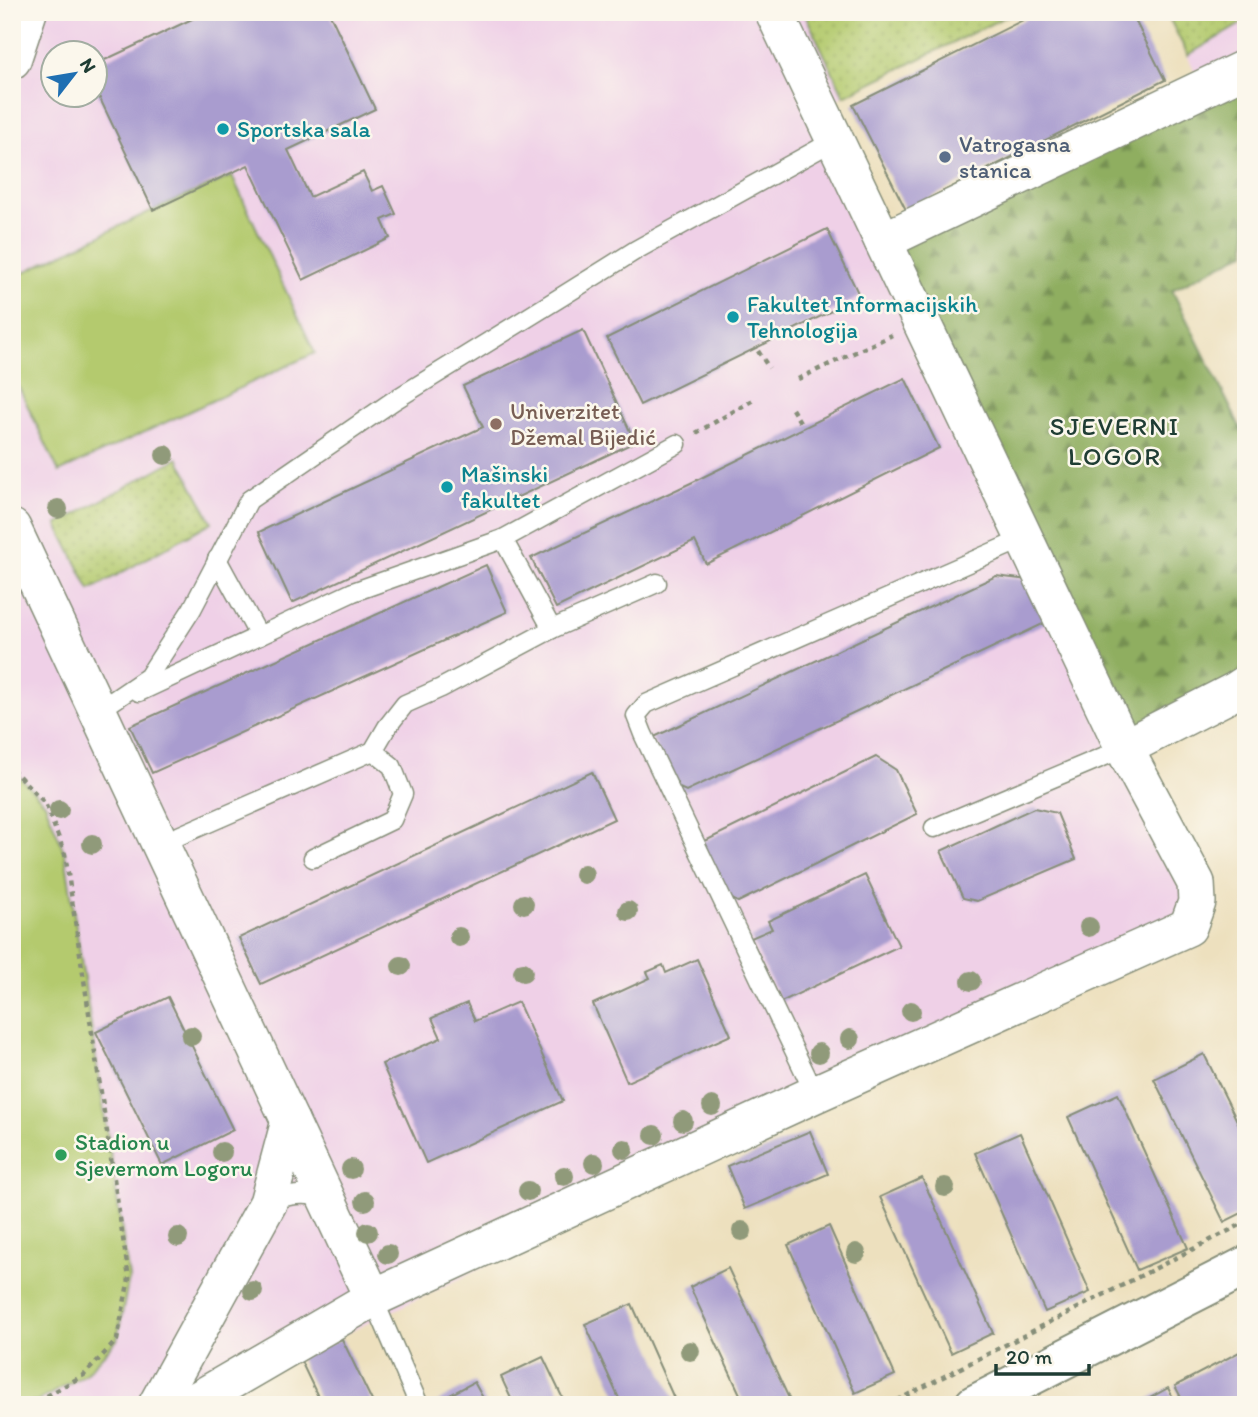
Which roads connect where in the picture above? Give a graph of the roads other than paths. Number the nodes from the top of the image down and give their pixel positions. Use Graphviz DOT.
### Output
graph roads {
  1 [pos="28,12"];
  2 [pos="774,12"];
  3 [pos="12,60"];
  4 [pos="1246,68"];
  5 [pos="835,140"];
  6 [pos="883,241"];
  7 [pos="677,444"];
  8 [pos="12,528"];
  9 [pos="1025,538"];
  10 [pos="503,539"];
  11 [pos="217,559"];
  12 [pos="657,583"];
  13 [pos="552,629"];
  14 [pos="259,636"];
  15 [pos="1246,684"];
  16 [pos="98,711"];
  17 [pos="1124,748"];
  18 [pos="373,751"];
  19 [pos="934,828"];
  20 [pos="160,844"];
  21 [pos="313,858"];
  22 [pos="815,1094"];
  23 [pos="290,1121"];
  24 [pos="326,1197"];
  25 [pos="268,1203"];
  26 [pos="1246,1266"];
  27 [pos="373,1298"];
  28 [pos="157,1405"];
  29 [pos="189,1405"];
  30 [pos="419,1405"];
  31 [pos="974,1405"];
  1 -- 3 [label="street"];
  2 -- 5 [label="street"];
  4 -- 6 [label="street"];
  5 -- 6 [label="street"];
  5 -- 11 [label="lane"];
  6 -- 9 [label="street"];
  7 -- 10 [label="lane"];
  8 -- 16 [label="street"];
  9 -- 17 [label="street"];
  9 -- 22 [label="lane"];
  10 -- 13 [label="lane"];
  10 -- 14 [label="lane"];
  11 -- 14 [label="lane"];
  11 -- 16 [label="lane"];
  12 -- 13 [label="lane"];
  13 -- 18 [label="lane"];
  14 -- 16 [label="lane"];
  15 -- 17 [label="street"];
  16 -- 20 [label="street"];
  17 -- 19 [label="lane"];
  17 -- 22 [label="street"];
  18 -- 20 [label="lane"];
  18 -- 21 [label="lane"];
  20 -- 23 [label="street"];
  22 -- 27 [label="street"];
  23 -- 24 [label="street"];
  23 -- 25 [label="street"];
  24 -- 25 [label="lane"];
  24 -- 27 [label="street"];
  25 -- 28 [label="street"];
  26 -- 31 [label="street"];
  27 -- 29 [label="street"];
  27 -- 30 [label="lane"];
}
